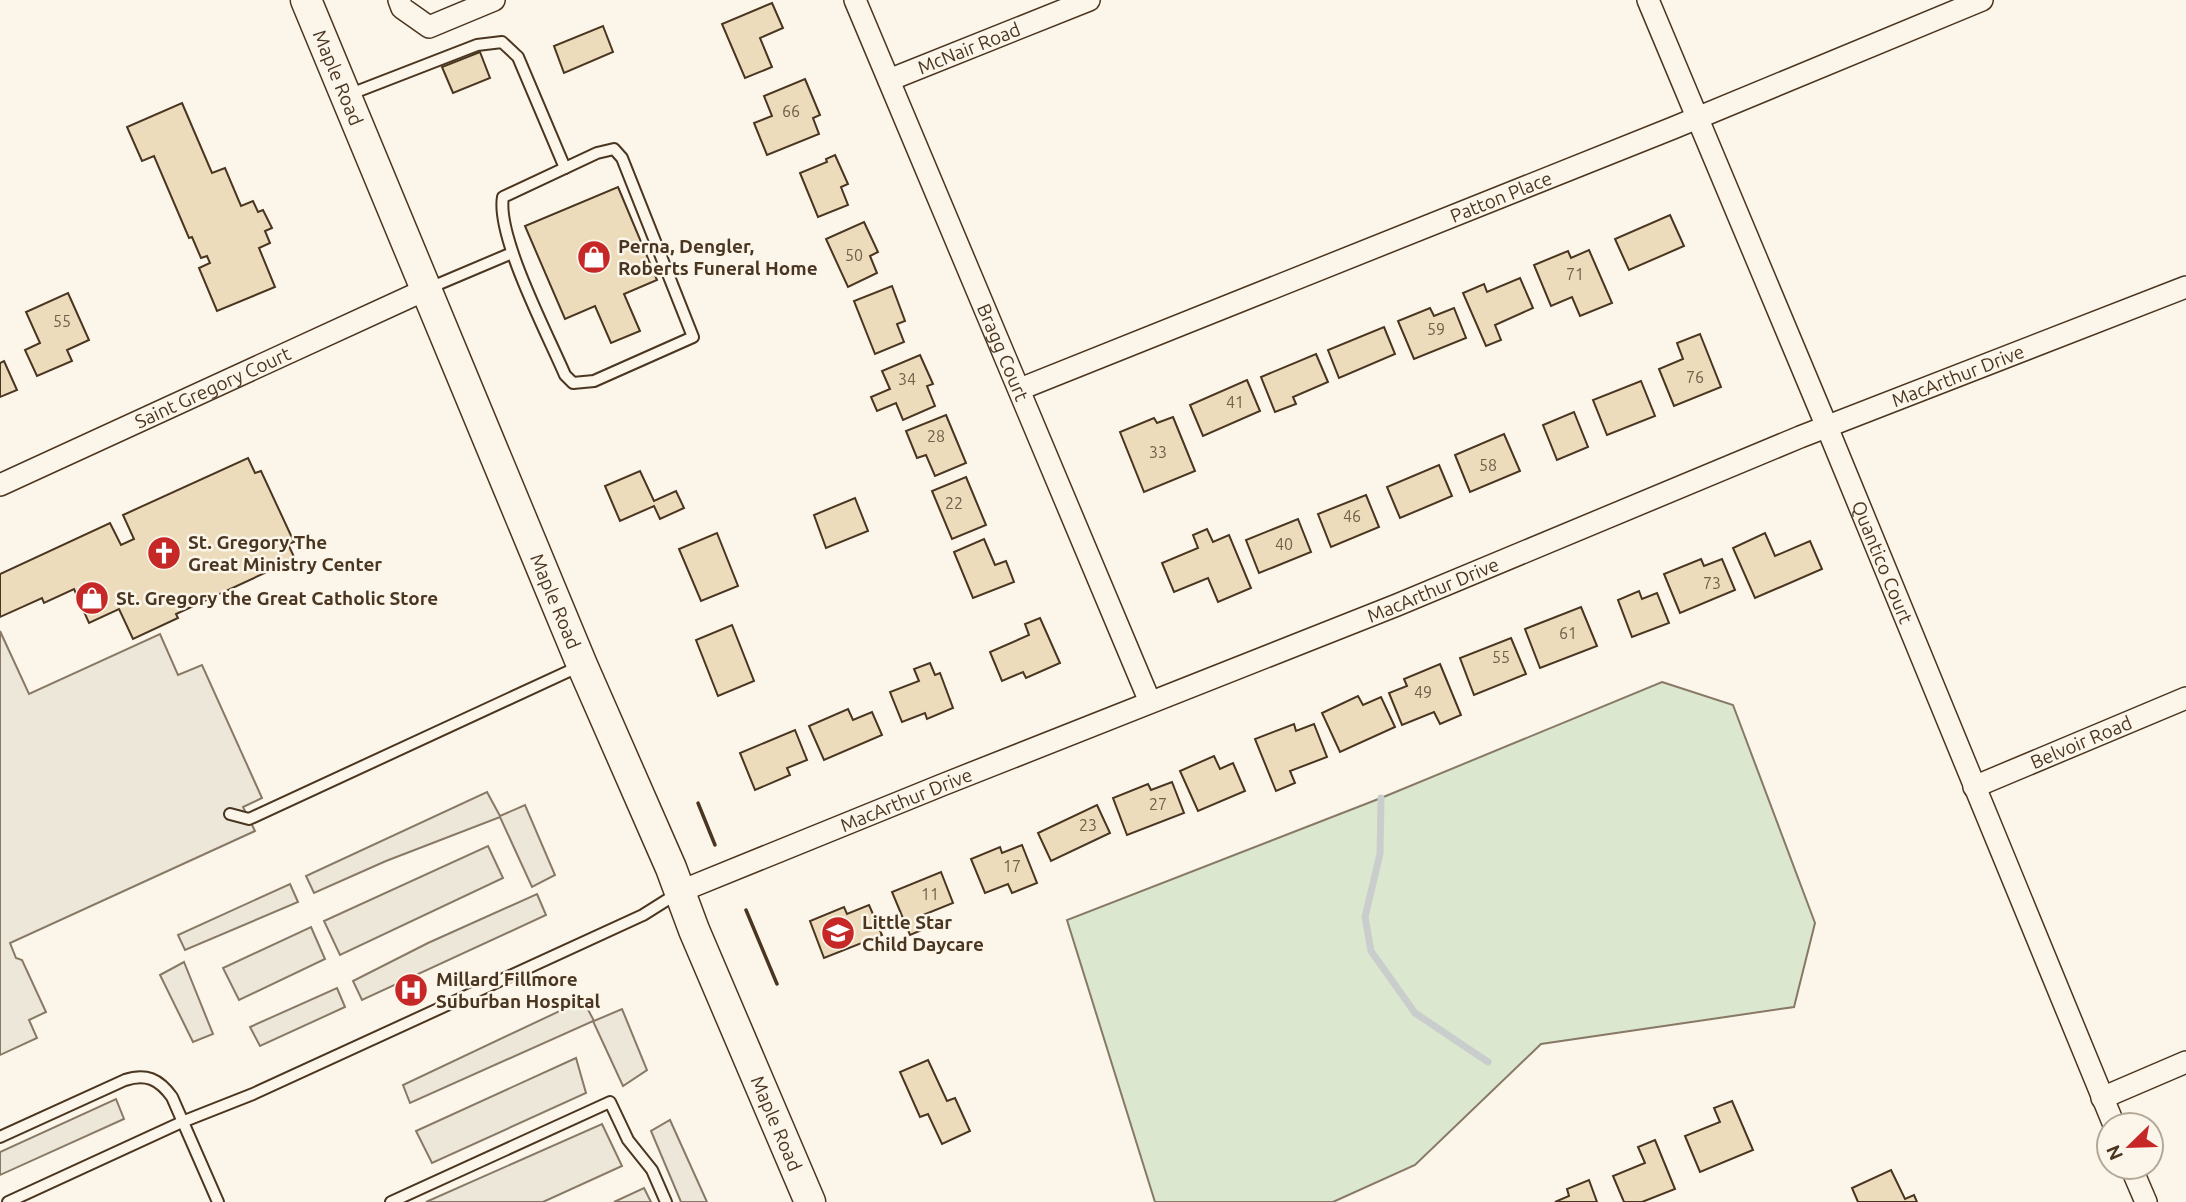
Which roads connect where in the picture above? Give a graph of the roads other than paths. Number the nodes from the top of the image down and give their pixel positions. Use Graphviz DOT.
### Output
graph roads {
  1 [pos="306,0"];
  2 [pos="399,0"];
  3 [pos="494,0"];
  4 [pos="855,0"];
  5 [pos="1089,0"];
  6 [pos="1648,0"];
  7 [pos="1982,0"];
  8 [pos="889,80"];
  9 [pos="345,96"];
  10 [pos="1697,118"];
  11 [pos="565,169"];
  12 [pos="512,253"];
  13 [pos="2186,287"];
  14 [pos="427,289"];
  15 [pos="1020,389"];
  16 [pos="1827,427"];
  17 [pos="0,485"];
  18 [pos="582,665"];
  19 [pos="2186,698"];
  20 [pos="1150,702"];
  21 [pos="1974,787"];
  22 [pos="230,814"];
  23 [pos="681,891"];
  24 [pos="2186,1062"];
  25 [pos="2102,1098"];
  26 [pos="2108,1111"];
  27 [pos="182,1122"];
  28 [pos="0,1138"];
  29 [pos="2137,1181"];
  30 [pos="8,1202"];
  31 [pos="218,1202"];
  32 [pos="391,1202"];
  33 [pos="666,1202"];
  34 [pos="810,1202"];
  35 [pos="2146,1202"];
  1 -- 9 [label="main road, Maple Road"];
  2 -- 3 [label="street"];
  4 -- 8 [label="street, Bragg Court"];
  5 -- 8 [label="street, McNair Road"];
  6 -- 10 [label="street, Quantico Court"];
  7 -- 10 [label="street, Patton Place"];
  8 -- 15 [label="street, Bragg Court"];
  9 -- 11 [label="lane"];
  9 -- 14 [label="main road, Maple Road"];
  10 -- 15 [label="street, Patton Place"];
  10 -- 16 [label="street, Quantico Court"];
  11 -- 12 [label="lane"];
  11 -- 12 [label="lane"];
  12 -- 14 [label="lane"];
  13 -- 16 [label="street, MacArthur Drive"];
  14 -- 17 [label="street, Saint Gregory Court"];
  14 -- 18 [label="main road, Maple Road"];
  15 -- 20 [label="street, Bragg Court"];
  16 -- 20 [label="street, MacArthur Drive"];
  16 -- 21 [label="street, Quantico Court"];
  18 -- 22 [label="lane"];
  18 -- 23 [label="main road, Maple Road"];
  19 -- 21 [label="street, Belvoir Road"];
  20 -- 23 [label="street, MacArthur Drive"];
  21 -- 25 [label="street, Quantico Court"];
  23 -- 27 [label="lane"];
  23 -- 34 [label="main road, Maple Road"];
  24 -- 25 [label="street"];
  25 -- 26 [label="street, Quantico Court"];
  27 -- 28 [label="lane"];
  27 -- 30 [label="lane"];
  27 -- 31 [label="lane"];
  29 -- 35 [label="street"];
  32 -- 33 [label="lane"];
}
